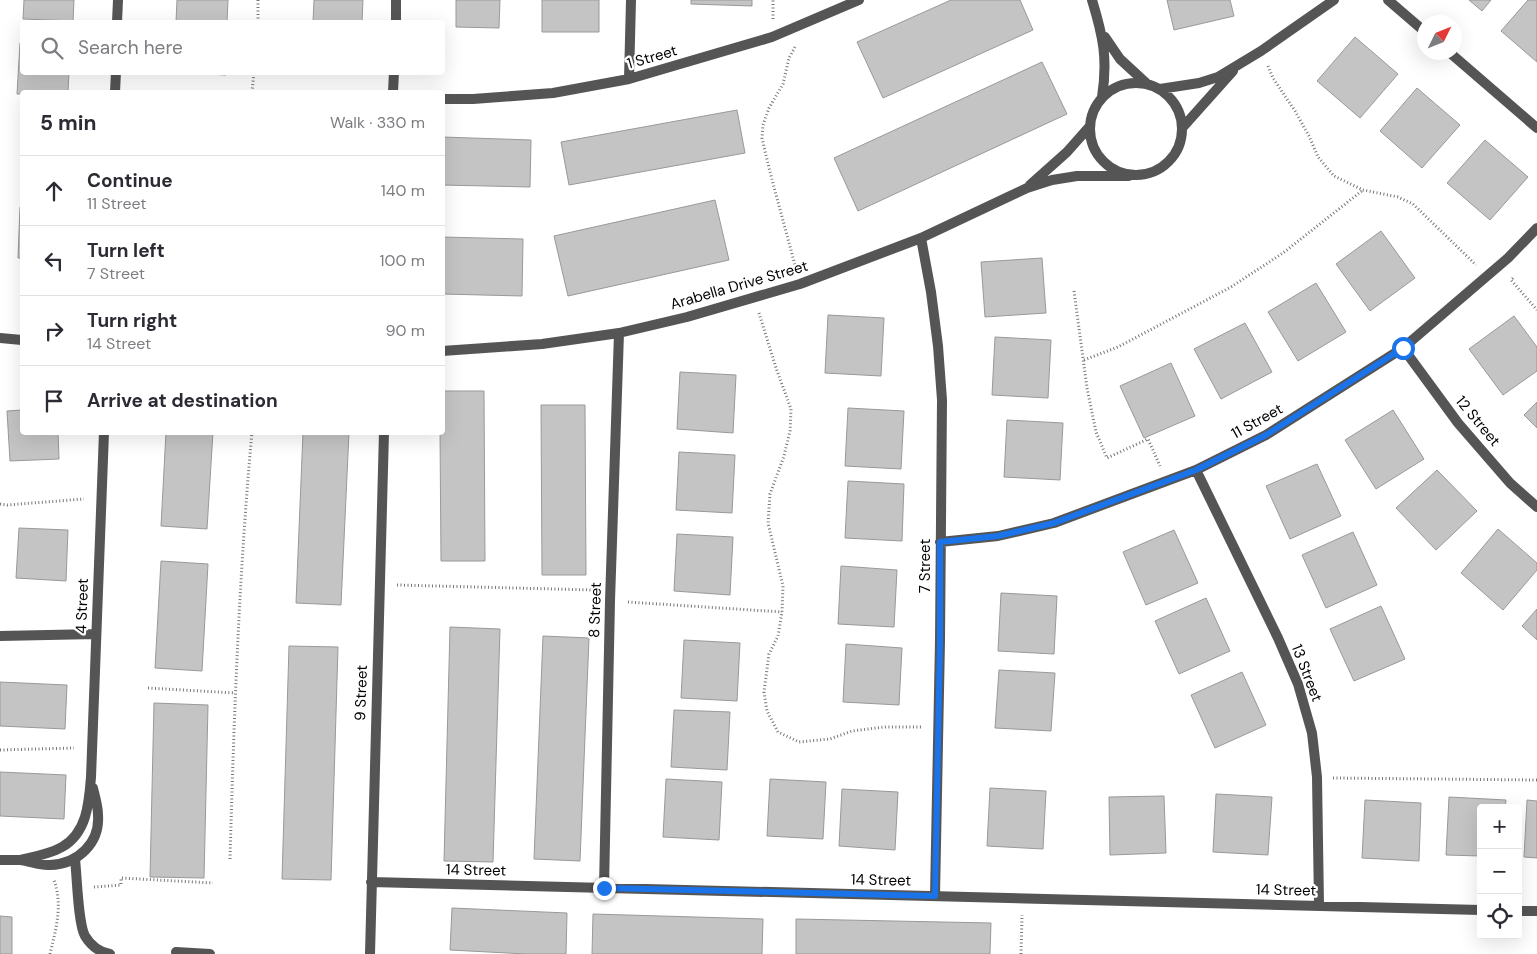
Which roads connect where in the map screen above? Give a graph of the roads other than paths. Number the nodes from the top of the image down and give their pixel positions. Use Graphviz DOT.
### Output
graph roads {
  1 [pos="118,0"];
  2 [pos="396,0"];
  3 [pos="631,0"];
  4 [pos="859,0"];
  5 [pos="1092,0"];
  6 [pos="1334,0"];
  7 [pos="1388,0"];
  8 [pos="117,20"];
  9 [pos="396,20"];
  10 [pos="1417,25"];
  11 [pos="1101,30"];
  12 [pos="1458,60"];
  13 [pos="1235,68"];
  14 [pos="116,75"];
  15 [pos="394,75"];
  16 [pos="629,79"];
  17 [pos="1146,84"];
  18 [pos="1160,89"];
  19 [pos="115,90"];
  20 [pos="393,90"];
  21 [pos="1102,97"];
  22 [pos="445,99"];
  23 [pos="1090,126"];
  24 [pos="1184,127"];
  25 [pos="1537,128"];
  26 [pos="1129,176"];
  27 [pos="1027,188"];
  28 [pos="1537,228"];
  29 [pos="921,238"];
  30 [pos="619,333"];
  31 [pos="0,338"];
  32 [pos="20,339"];
  33 [pos="1403,348"];
  34 [pos="445,352"];
  35 [pos="105,435"];
  36 [pos="384,435"];
  37 [pos="1196,470"];
  38 [pos="1537,507"];
  39 [pos="940,542"];
  40 [pos="96,634"];
  41 [pos="0,636"];
  42 [pos="91,777"];
  43 [pos="75,859"];
  44 [pos="0,860"];
  45 [pos="20,860"];
  46 [pos="371,882"];
  47 [pos="604,888"];
  48 [pos="935,896"];
  49 [pos="1319,905"];
  50 [pos="1477,910"];
  51 [pos="1522,911"];
  52 [pos="1537,912"];
  53 [pos="176,952"];
  54 [pos="110,954"];
  55 [pos="210,954"];
  56 [pos="370,954"];
  1 -- 8 [label="street"];
  2 -- 9 [label="street"];
  3 -- 16 [label="street"];
  4 -- 16 [label="street, 1 Street"];
  5 -- 11 [label="street"];
  6 -- 13 [label="street"];
  7 -- 10 [label="street"];
  11 -- 17 [label="street"];
  11 -- 21 [label="street"];
  12 -- 25 [label="street"];
  13 -- 18 [label="street"];
  13 -- 24 [label="street"];
  14 -- 19 [label="street"];
  15 -- 20 [label="street"];
  16 -- 22 [label="street, 1 Street"];
  17 -- 18 [label="street"];
  17 -- 21 [label="street"];
  18 -- 24 [label="street"];
  21 -- 23 [label="street"];
  23 -- 26 [label="street"];
  23 -- 27 [label="street"];
  24 -- 26 [label="street"];
  26 -- 27 [label="street"];
  27 -- 29 [label="street, Arabella Drive Street"];
  28 -- 33 [label="street, 11 Street"];
  29 -- 30 [label="street, Arabella Drive Street"];
  29 -- 39 [label="street, 7 Street"];
  30 -- 34 [label="street, Arabella Drive Street"];
  30 -- 47 [label="street, 8 Street"];
  31 -- 32 [label="street"];
  33 -- 37 [label="street, 11 Street"];
  33 -- 38 [label="street, 12 Street"];
  35 -- 40 [label="street, 4 Street"];
  36 -- 46 [label="street, 9 Street"];
  37 -- 39 [label="street, 11 Street"];
  37 -- 49 [label="street, 13 Street"];
  39 -- 48 [label="street, 7 Street"];
  40 -- 41 [label="street"];
  40 -- 42 [label="street, 4 Street"];
  42 -- 43 [label="street, 4 Street"];
  42 -- 45 [label="street, 4 Street"];
  43 -- 45 [label="street, 4 Street"];
  43 -- 54 [label="street"];
  44 -- 45 [label="street, 4 Street"];
  46 -- 47 [label="street, 14 Street"];
  46 -- 56 [label="street, 9 Street"];
  47 -- 48 [label="street, 14 Street"];
  48 -- 49 [label="street, 14 Street"];
  49 -- 50 [label="street, 14 Street"];
  51 -- 52 [label="street"];
  53 -- 55 [label="street"];
}
